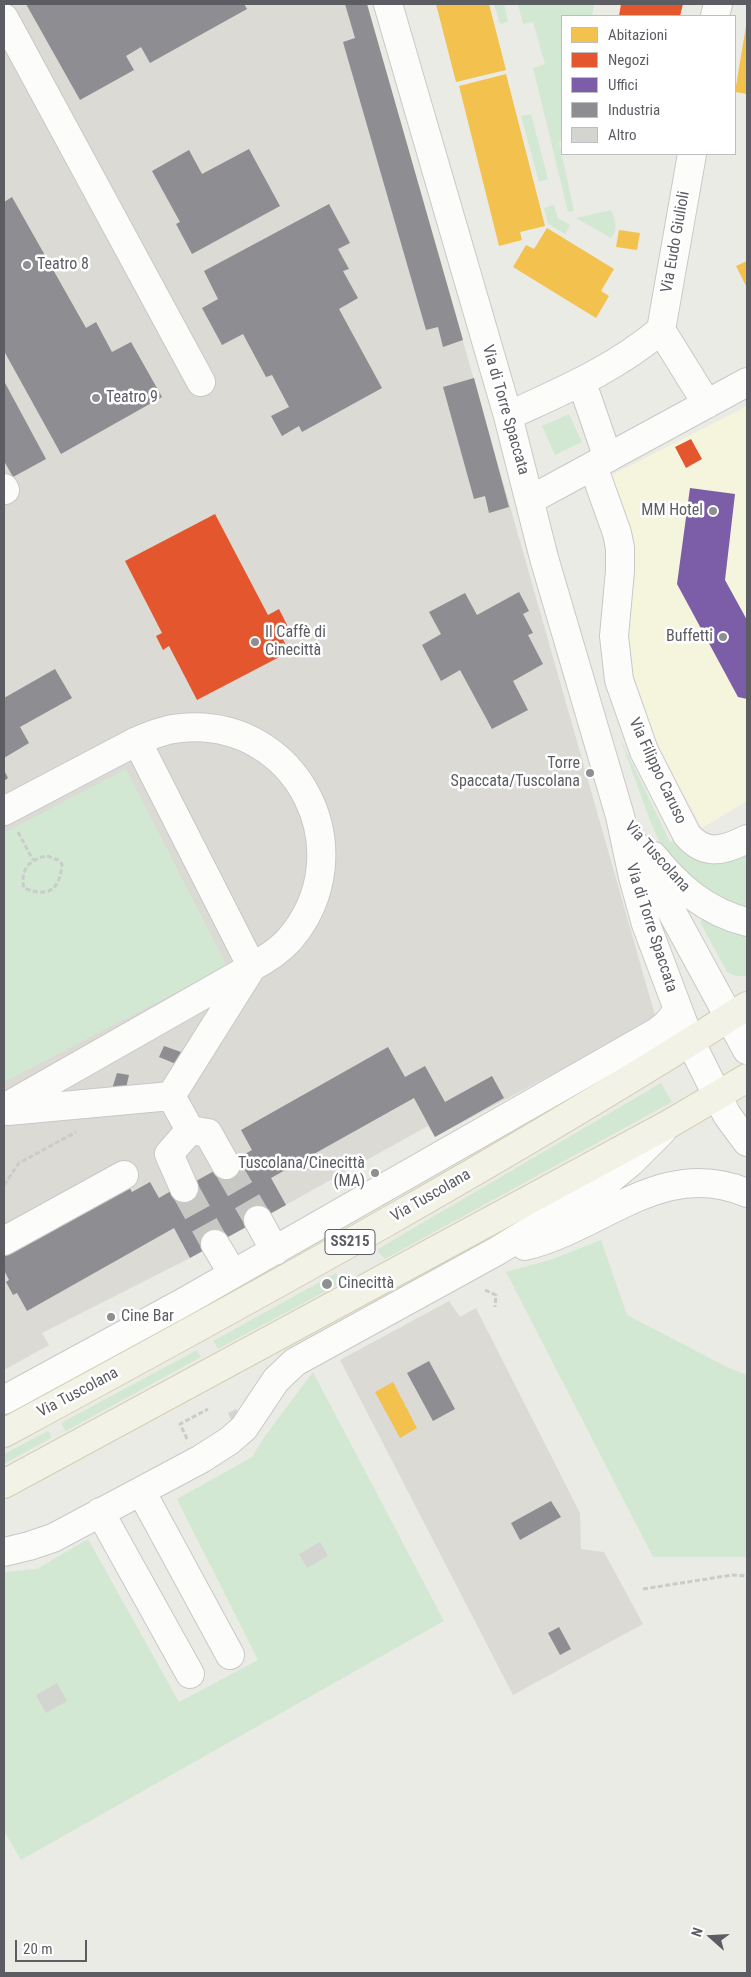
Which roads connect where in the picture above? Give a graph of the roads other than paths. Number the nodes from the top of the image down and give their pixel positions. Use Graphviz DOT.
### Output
graph roads {
  1 [pos="388,4"];
  2 [pos="4,18"];
  3 [pos="692,155"];
  4 [pos="661,330"];
  5 [pos="201,382"];
  6 [pos="747,382"];
  7 [pos="582,383"];
  8 [pos="707,404"];
  9 [pos="508,416"];
  10 [pos="601,462"];
  11 [pos="530,500"];
  12 [pos="137,741"];
  13 [pos="5,810"];
  14 [pos="620,816"];
  15 [pos="747,839"];
  16 [pos="747,922"];
  17 [pos="252,968"];
  18 [pos="678,1010"];
  19 [pos="738,1012"];
  20 [pos="646,1038"];
  21 [pos="690,1041"];
  22 [pos="747,1050"];
  23 [pos="747,1078"];
  24 [pos="171,1096"];
  25 [pos="716,1096"];
  26 [pos="4,1110"];
  27 [pos="669,1124"];
  28 [pos="190,1130"];
  29 [pos="747,1142"];
  30 [pos="226,1165"];
  31 [pos="124,1175"];
  32 [pos="184,1188"];
  33 [pos="747,1193"];
  34 [pos="258,1220"];
  35 [pos="4,1241"];
  36 [pos="214,1244"];
  37 [pos="274,1251"];
  38 [pos="497,1251"];
  39 [pos="233,1274"];
  40 [pos="4,1400"];
  41 [pos="4,1433"];
  42 [pos="4,1484"];
  43 [pos="141,1491"];
  44 [pos="100,1512"];
  45 [pos="4,1552"];
  46 [pos="230,1656"];
  47 [pos="190,1674"];
  1 -- 9 [label="street, Via di Torre Spaccata"];
  2 -- 5 [label="street"];
  3 -- 4 [label="street, Via Eudo Giulioli"];
  4 -- 7 [label="street"];
  4 -- 8 [label="street"];
  6 -- 8 [label="street"];
  7 -- 9 [label="street"];
  7 -- 10 [label="street, Via Filippo Caruso"];
  8 -- 10 [label="street"];
  9 -- 11 [label="street, Via di Torre Spaccata"];
  10 -- 11 [label="street"];
  10 -- 15 [label="street, Via Filippo Caruso"];
  11 -- 14 [label="street, Via di Torre Spaccata"];
  12 -- 13 [label="street"];
  12 -- 17 [label="street"];
  12 -- 17 [label="street"];
  14 -- 16 [label="street, Via Tuscolana"];
  14 -- 18 [label="street, Via di Torre Spaccata"];
  14 -- 19 [label="street, Via di Torre Spaccata"];
  17 -- 24 [label="street"];
  17 -- 26 [label="street"];
  18 -- 20 [label="street, Via Tuscolana"];
  18 -- 21 [label="street, Via di Torre Spaccata"];
  19 -- 21 [label="main road, Via Tuscolana / SS215"];
  19 -- 22 [label="street, Via di Torre Spaccata"];
  20 -- 21 [label="street"];
  20 -- 37 [label="street, Via Tuscolana"];
  21 -- 25 [label="street, Via di Torre Spaccata"];
  21 -- 41 [label="main road, Via Tuscolana / SS215"];
  23 -- 25 [label="main road"];
  24 -- 26 [label="street"];
  24 -- 28 [label="street"];
  25 -- 27 [label="main road"];
  25 -- 29 [label="street, Via di Torre Spaccata"];
  27 -- 38 [label="street"];
  27 -- 42 [label="main road"];
  28 -- 30 [label="street"];
  28 -- 32 [label="street"];
  31 -- 35 [label="street"];
  33 -- 38 [label="street"];
  34 -- 37 [label="street"];
  36 -- 39 [label="street"];
  37 -- 39 [label="street, Via Tuscolana"];
  38 -- 43 [label="street"];
  39 -- 40 [label="street, Via Tuscolana"];
  43 -- 44 [label="street"];
  43 -- 46 [label="street"];
  44 -- 45 [label="street"];
  44 -- 47 [label="street"];
}
